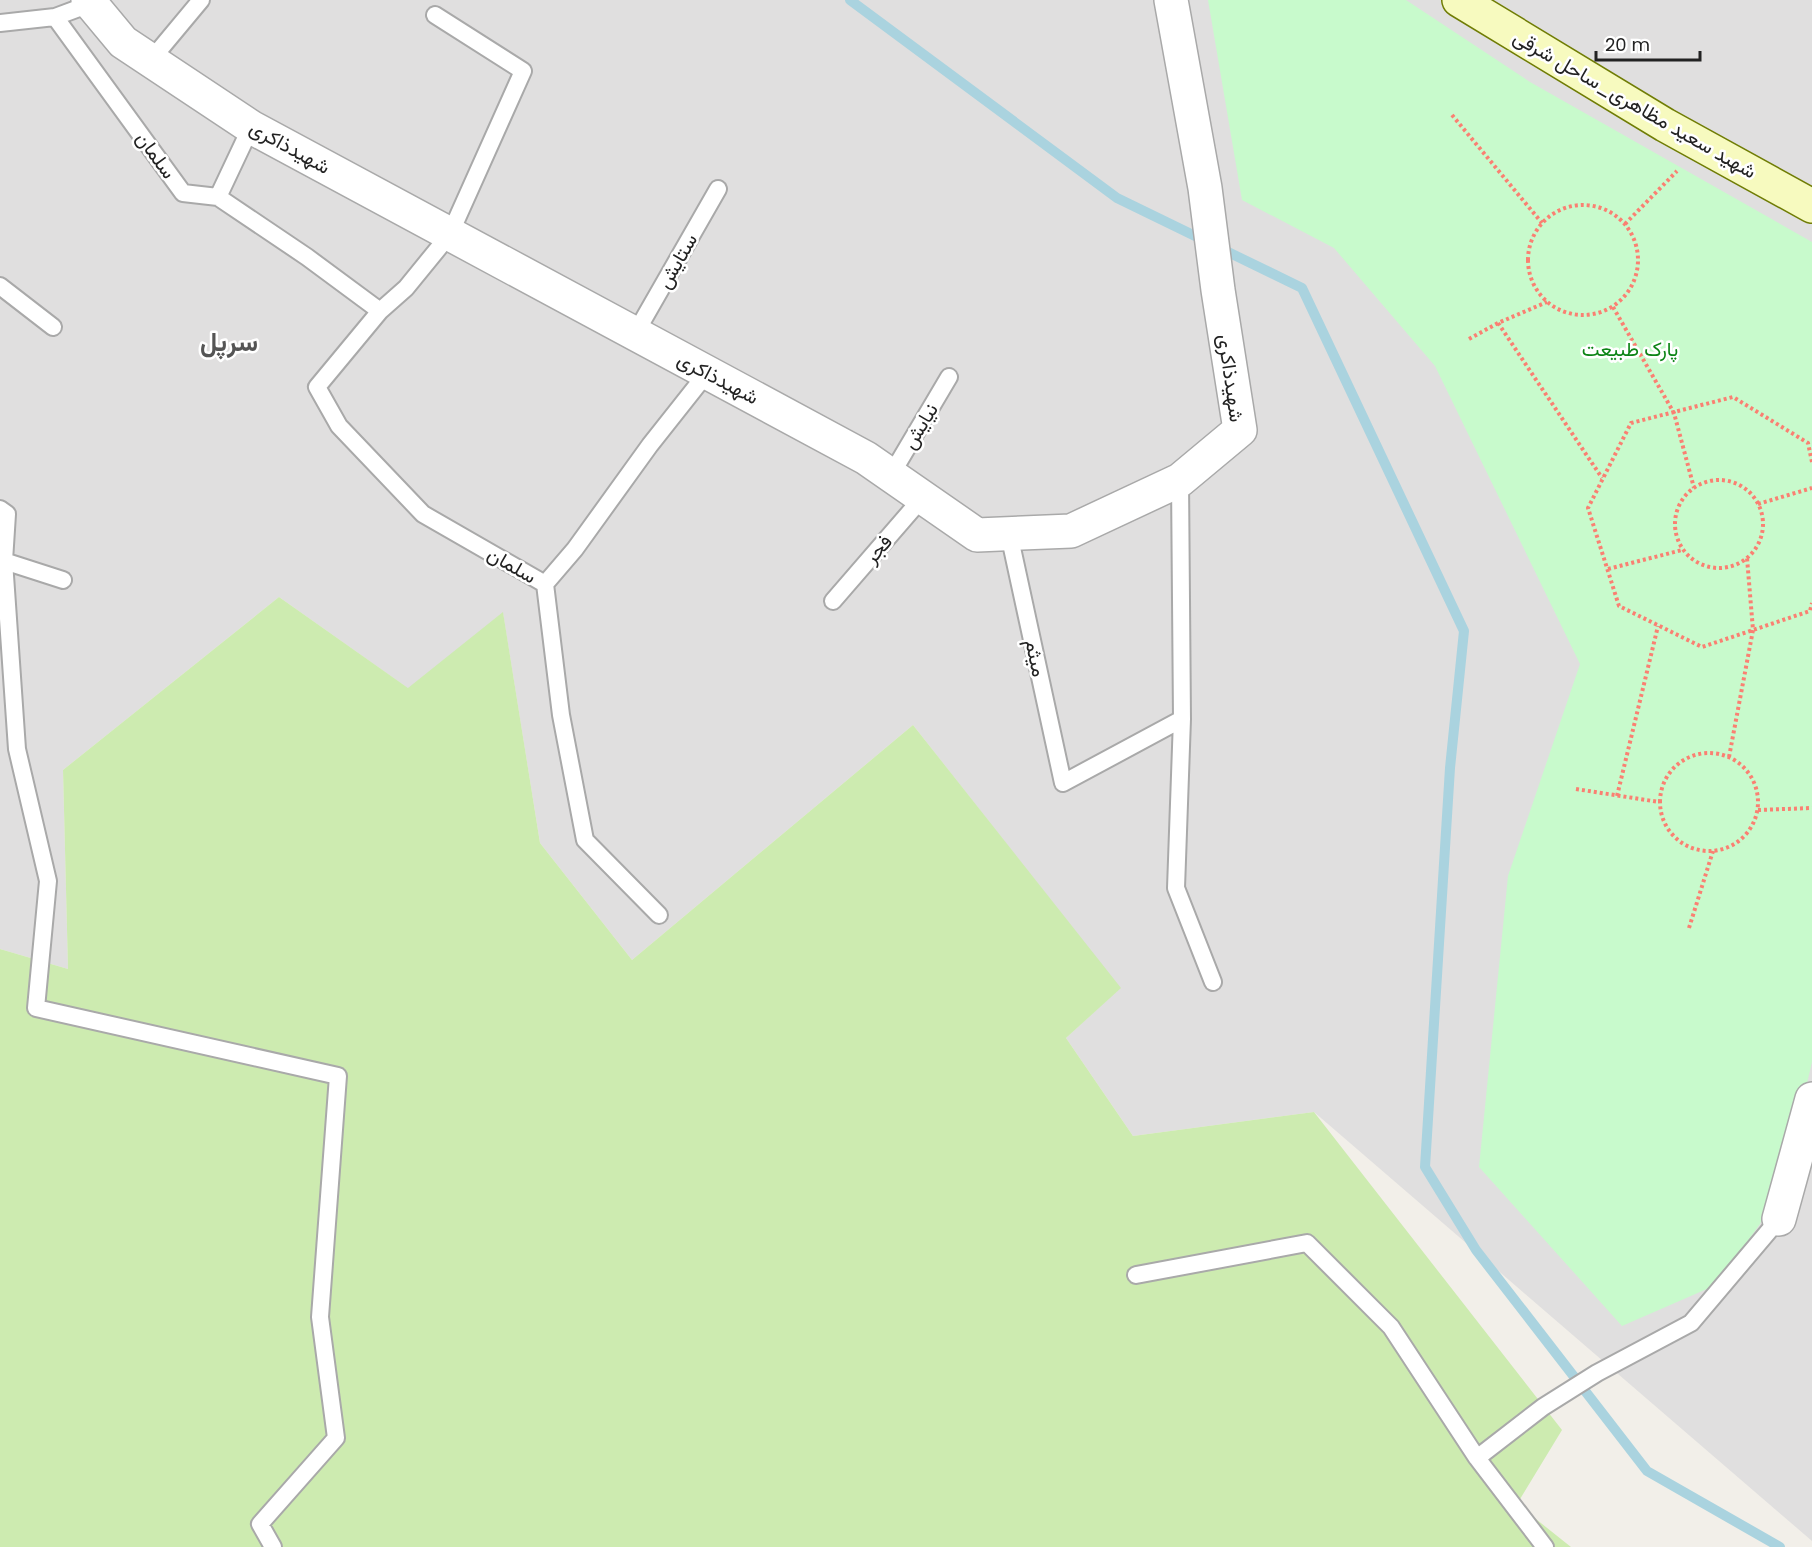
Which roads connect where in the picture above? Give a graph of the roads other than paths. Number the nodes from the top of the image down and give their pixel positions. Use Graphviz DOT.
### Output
graph roads {
  1 [pos="201,0"];
  2 [pos="1171,0"];
  3 [pos="1459,0"];
  4 [pos="89,2"];
  5 [pos="435,15"];
  6 [pos="55,17"];
  7 [pos="0,23"];
  8 [pos="152,60"];
  9 [pos="251,127"];
  10 [pos="718,189"];
  11 [pos="218,197"];
  12 [pos="1812,206"];
  13 [pos="450,234"];
  14 [pos="0,286"];
  15 [pos="380,311"];
  16 [pos="53,327"];
  17 [pos="635,334"];
  18 [pos="707,372"];
  19 [pos="949,377"];
  20 [pos="891,475"];
  21 [pos="1180,480"];
  22 [pos="923,497"];
  23 [pos="0,509"];
  24 [pos="1009,534"];
  25 [pos="4,561"];
  26 [pos="63,580"];
  27 [pos="544,584"];
  28 [pos="833,601"];
  29 [pos="1182,719"];
  30 [pos="659,915"];
  31 [pos="1213,982"];
  32 [pos="1812,1099"];
  33 [pos="1779,1219"];
  34 [pos="1136,1275"];
  35 [pos="1477,1458"];
  36 [pos="273,1547"];
  37 [pos="1545,1547"];
  1 -- 8 [label="lane"];
  2 -- 21 [label="street, شهیدذاکری"];
  3 -- 12 [label="street, شهید سعید مظاهری_ساحل شرقی"];
  4 -- 6 [label="lane"];
  4 -- 8 [label="street, شهیدذاکری"];
  5 -- 13 [label="lane, سلمان"];
  6 -- 7 [label="lane"];
  6 -- 11 [label="lane, سلمان"];
  8 -- 9 [label="street, شهیدذاکری"];
  9 -- 11 [label="lane"];
  9 -- 13 [label="street, شهیدذاکری"];
  10 -- 17 [label="lane, ستایش"];
  11 -- 15 [label="lane, سلمان"];
  13 -- 15 [label="lane, سلمان"];
  13 -- 17 [label="street, شهیدذاکری"];
  14 -- 16 [label="lane"];
  15 -- 27 [label="lane, سلمان"];
  17 -- 18 [label="street, شهیدذاکری"];
  18 -- 20 [label="street, شهیدذاکری"];
  18 -- 27 [label="lane"];
  19 -- 20 [label="lane, نیایش"];
  20 -- 22 [label="street, شهیدذاکری"];
  21 -- 24 [label="street, شهیدذاکری"];
  21 -- 29 [label="lane"];
  22 -- 24 [label="street, شهیدذاکری"];
  22 -- 28 [label="lane, فجر"];
  23 -- 25 [label="lane"];
  24 -- 29 [label="lane, میثم"];
  25 -- 26 [label="lane"];
  25 -- 36 [label="lane"];
  27 -- 30 [label="lane, سلمان"];
  29 -- 31 [label="lane"];
  32 -- 33 [label="street"];
  33 -- 35 [label="lane"];
  34 -- 35 [label="lane"];
  35 -- 37 [label="lane"];
}
